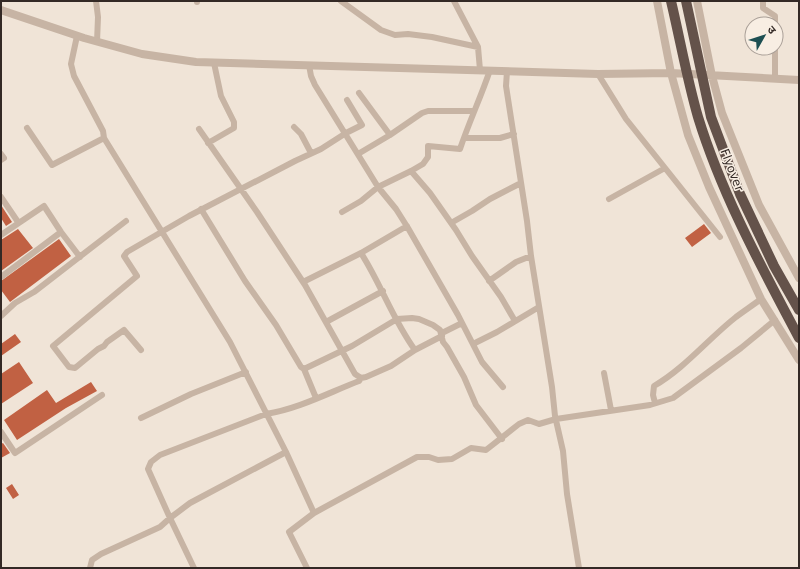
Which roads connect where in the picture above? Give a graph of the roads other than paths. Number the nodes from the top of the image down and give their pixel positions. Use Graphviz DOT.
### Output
graph roads {
  1 [pos="96,1"];
  2 [pos="340,1"];
  3 [pos="454,1"];
  4 [pos="657,1"];
  5 [pos="671,1"];
  6 [pos="686,1"];
  7 [pos="697,1"];
  8 [pos="763,1"];
  9 [pos="1,10"];
  10 [pos="775,16"];
  11 [pos="76,36"];
  12 [pos="97,42"];
  13 [pos="478,47"];
  14 [pos="775,56"];
  15 [pos="214,63"];
  16 [pos="309,65"];
  17 [pos="480,70"];
  18 [pos="490,70"];
  19 [pos="507,70"];
  20 [pos="671,73"];
  21 [pos="598,74"];
  22 [pos="712,76"];
  23 [pos="774,78"];
  24 [pos="799,80"];
  25 [pos="359,93"];
  26 [pos="347,100"];
  27 [pos="474,110"];
  28 [pos="294,127"];
  29 [pos="27,128"];
  30 [pos="199,129"];
  31 [pos="346,133"];
  32 [pos="514,134"];
  33 [pos="390,135"];
  34 [pos="104,138"];
  35 [pos="464,138"];
  36 [pos="208,143"];
  37 [pos="311,153"];
  38 [pos="1,154"];
  39 [pos="358,154"];
  40 [pos="1,160"];
  41 [pos="665,168"];
  42 [pos="411,171"];
  43 [pos="521,183"];
  44 [pos="378,187"];
  45 [pos="240,189"];
  46 [pos="1,197"];
  47 [pos="609,199"];
  48 [pos="201,209"];
  49 [pos="342,212"];
  50 [pos="126,221"];
  51 [pos="18,222"];
  52 [pos="451,222"];
  53 [pos="407,226"];
  54 [pos="161,231"];
  55 [pos="61,232"];
  56 [pos="1,235"];
  57 [pos="720,237"];
  58 [pos="361,253"];
  59 [pos="531,256"];
  60 [pos="80,257"];
  61 [pos="1,277"];
  62 [pos="799,278"];
  63 [pos="489,281"];
  64 [pos="302,282"];
  65 [pos="383,291"];
  66 [pos="761,299"];
  67 [pos="539,307"];
  68 [pos="798,307"];
  69 [pos="1,316"];
  70 [pos="397,319"];
  71 [pos="775,320"];
  72 [pos="515,321"];
  73 [pos="326,322"];
  74 [pos="462,323"];
  75 [pos="442,335"];
  76 [pos="799,338"];
  77 [pos="473,344"];
  78 [pos="142,350"];
  79 [pos="342,350"];
  80 [pos="415,350"];
  81 [pos="799,360"];
  82 [pos="304,369"];
  83 [pos="246,372"];
  84 [pos="604,372"];
  85 [pos="361,378"];
  86 [pos="503,387"];
  87 [pos="102,395"];
  88 [pos="316,398"];
  89 [pos="655,403"];
  90 [pos="611,410"];
  91 [pos="266,414"];
  92 [pos="141,418"];
  93 [pos="556,419"];
  94 [pos="1,432"];
  95 [pos="502,439"];
  96 [pos="286,452"];
  97 [pos="314,513"];
  98 [pos="170,518"];
  99 [pos="90,568"];
  100 [pos="194,568"];
  101 [pos="307,568"];
  102 [pos="579,568"];
  1 -- 12 [label="street"];
  2 -- 13 [label="street"];
  3 -- 13 [label="street"];
  4 -- 20 [label="street"];
  5 -- 76 [label="highway, Flyover"];
  6 -- 68 [label="highway, Flyover"];
  7 -- 22 [label="street"];
  8 -- 10 [label="street"];
  9 -- 11 [label="street"];
  11 -- 12 [label="street"];
  11 -- 34 [label="street"];
  12 -- 15 [label="street"];
  13 -- 17 [label="street"];
  14 -- 23 [label="street"];
  15 -- 16 [label="street"];
  15 -- 36 [label="street"];
  16 -- 17 [label="street"];
  16 -- 31 [label="street"];
  17 -- 18 [label="street"];
  18 -- 19 [label="street"];
  18 -- 27 [label="street"];
  19 -- 21 [label="street"];
  19 -- 32 [label="street"];
  20 -- 21 [label="street"];
  20 -- 22 [label="street"];
  20 -- 66 [label="street"];
  21 -- 41 [label="street"];
  22 -- 23 [label="street"];
  22 -- 62 [label="street"];
  23 -- 24 [label="street"];
  25 -- 33 [label="street"];
  26 -- 31 [label="street"];
  27 -- 33 [label="street"];
  27 -- 35 [label="street"];
  28 -- 37 [label="street"];
  29 -- 34 [label="street"];
  30 -- 36 [label="street"];
  31 -- 37 [label="street"];
  31 -- 39 [label="street"];
  32 -- 35 [label="street"];
  32 -- 43 [label="street"];
  33 -- 39 [label="street"];
  34 -- 54 [label="street"];
  35 -- 42 [label="street"];
  36 -- 45 [label="street"];
  37 -- 45 [label="street"];
  38 -- 40 [label="street"];
  39 -- 44 [label="street"];
  41 -- 47 [label="street"];
  41 -- 57 [label="street"];
  42 -- 44 [label="street"];
  42 -- 52 [label="street"];
  43 -- 52 [label="street"];
  43 -- 59 [label="street"];
  44 -- 49 [label="street"];
  44 -- 53 [label="street"];
  45 -- 48 [label="street"];
  45 -- 64 [label="street"];
  46 -- 51 [label="street"];
  48 -- 54 [label="street"];
  48 -- 82 [label="street"];
  50 -- 60 [label="street"];
  51 -- 55 [label="street"];
  51 -- 56 [label="street"];
  52 -- 63 [label="street"];
  53 -- 58 [label="street"];
  53 -- 74 [label="street"];
  54 -- 78 [label="street"];
  54 -- 83 [label="street"];
  55 -- 60 [label="street"];
  55 -- 61 [label="street"];
  58 -- 64 [label="street"];
  58 -- 65 [label="street"];
  59 -- 63 [label="street"];
  59 -- 67 [label="street"];
  60 -- 69 [label="street"];
  63 -- 72 [label="street"];
  64 -- 73 [label="street"];
  65 -- 70 [label="street"];
  65 -- 73 [label="street"];
  66 -- 71 [label="street"];
  66 -- 89 [label="street"];
  67 -- 72 [label="street"];
  67 -- 93 [label="street"];
  70 -- 75 [label="street"];
  70 -- 79 [label="street"];
  70 -- 80 [label="street"];
  71 -- 81 [label="street"];
  71 -- 89 [label="street"];
  72 -- 77 [label="street"];
  73 -- 79 [label="street"];
  74 -- 75 [label="street"];
  74 -- 77 [label="street"];
  75 -- 80 [label="street"];
  75 -- 95 [label="street"];
  77 -- 86 [label="street"];
  79 -- 82 [label="street"];
  79 -- 85 [label="street"];
  80 -- 85 [label="street"];
  82 -- 88 [label="street"];
  83 -- 91 [label="street"];
  83 -- 92 [label="street"];
  84 -- 90 [label="street"];
  85 -- 88 [label="street"];
  87 -- 94 [label="street"];
  88 -- 91 [label="street"];
  89 -- 90 [label="street"];
  90 -- 93 [label="street"];
  91 -- 96 [label="street"];
  91 -- 98 [label="street"];
  93 -- 95 [label="street"];
  93 -- 102 [label="street"];
  95 -- 97 [label="street"];
  96 -- 97 [label="street"];
  96 -- 98 [label="street"];
  97 -- 101 [label="street"];
  98 -- 99 [label="street"];
  98 -- 100 [label="street"];
}
